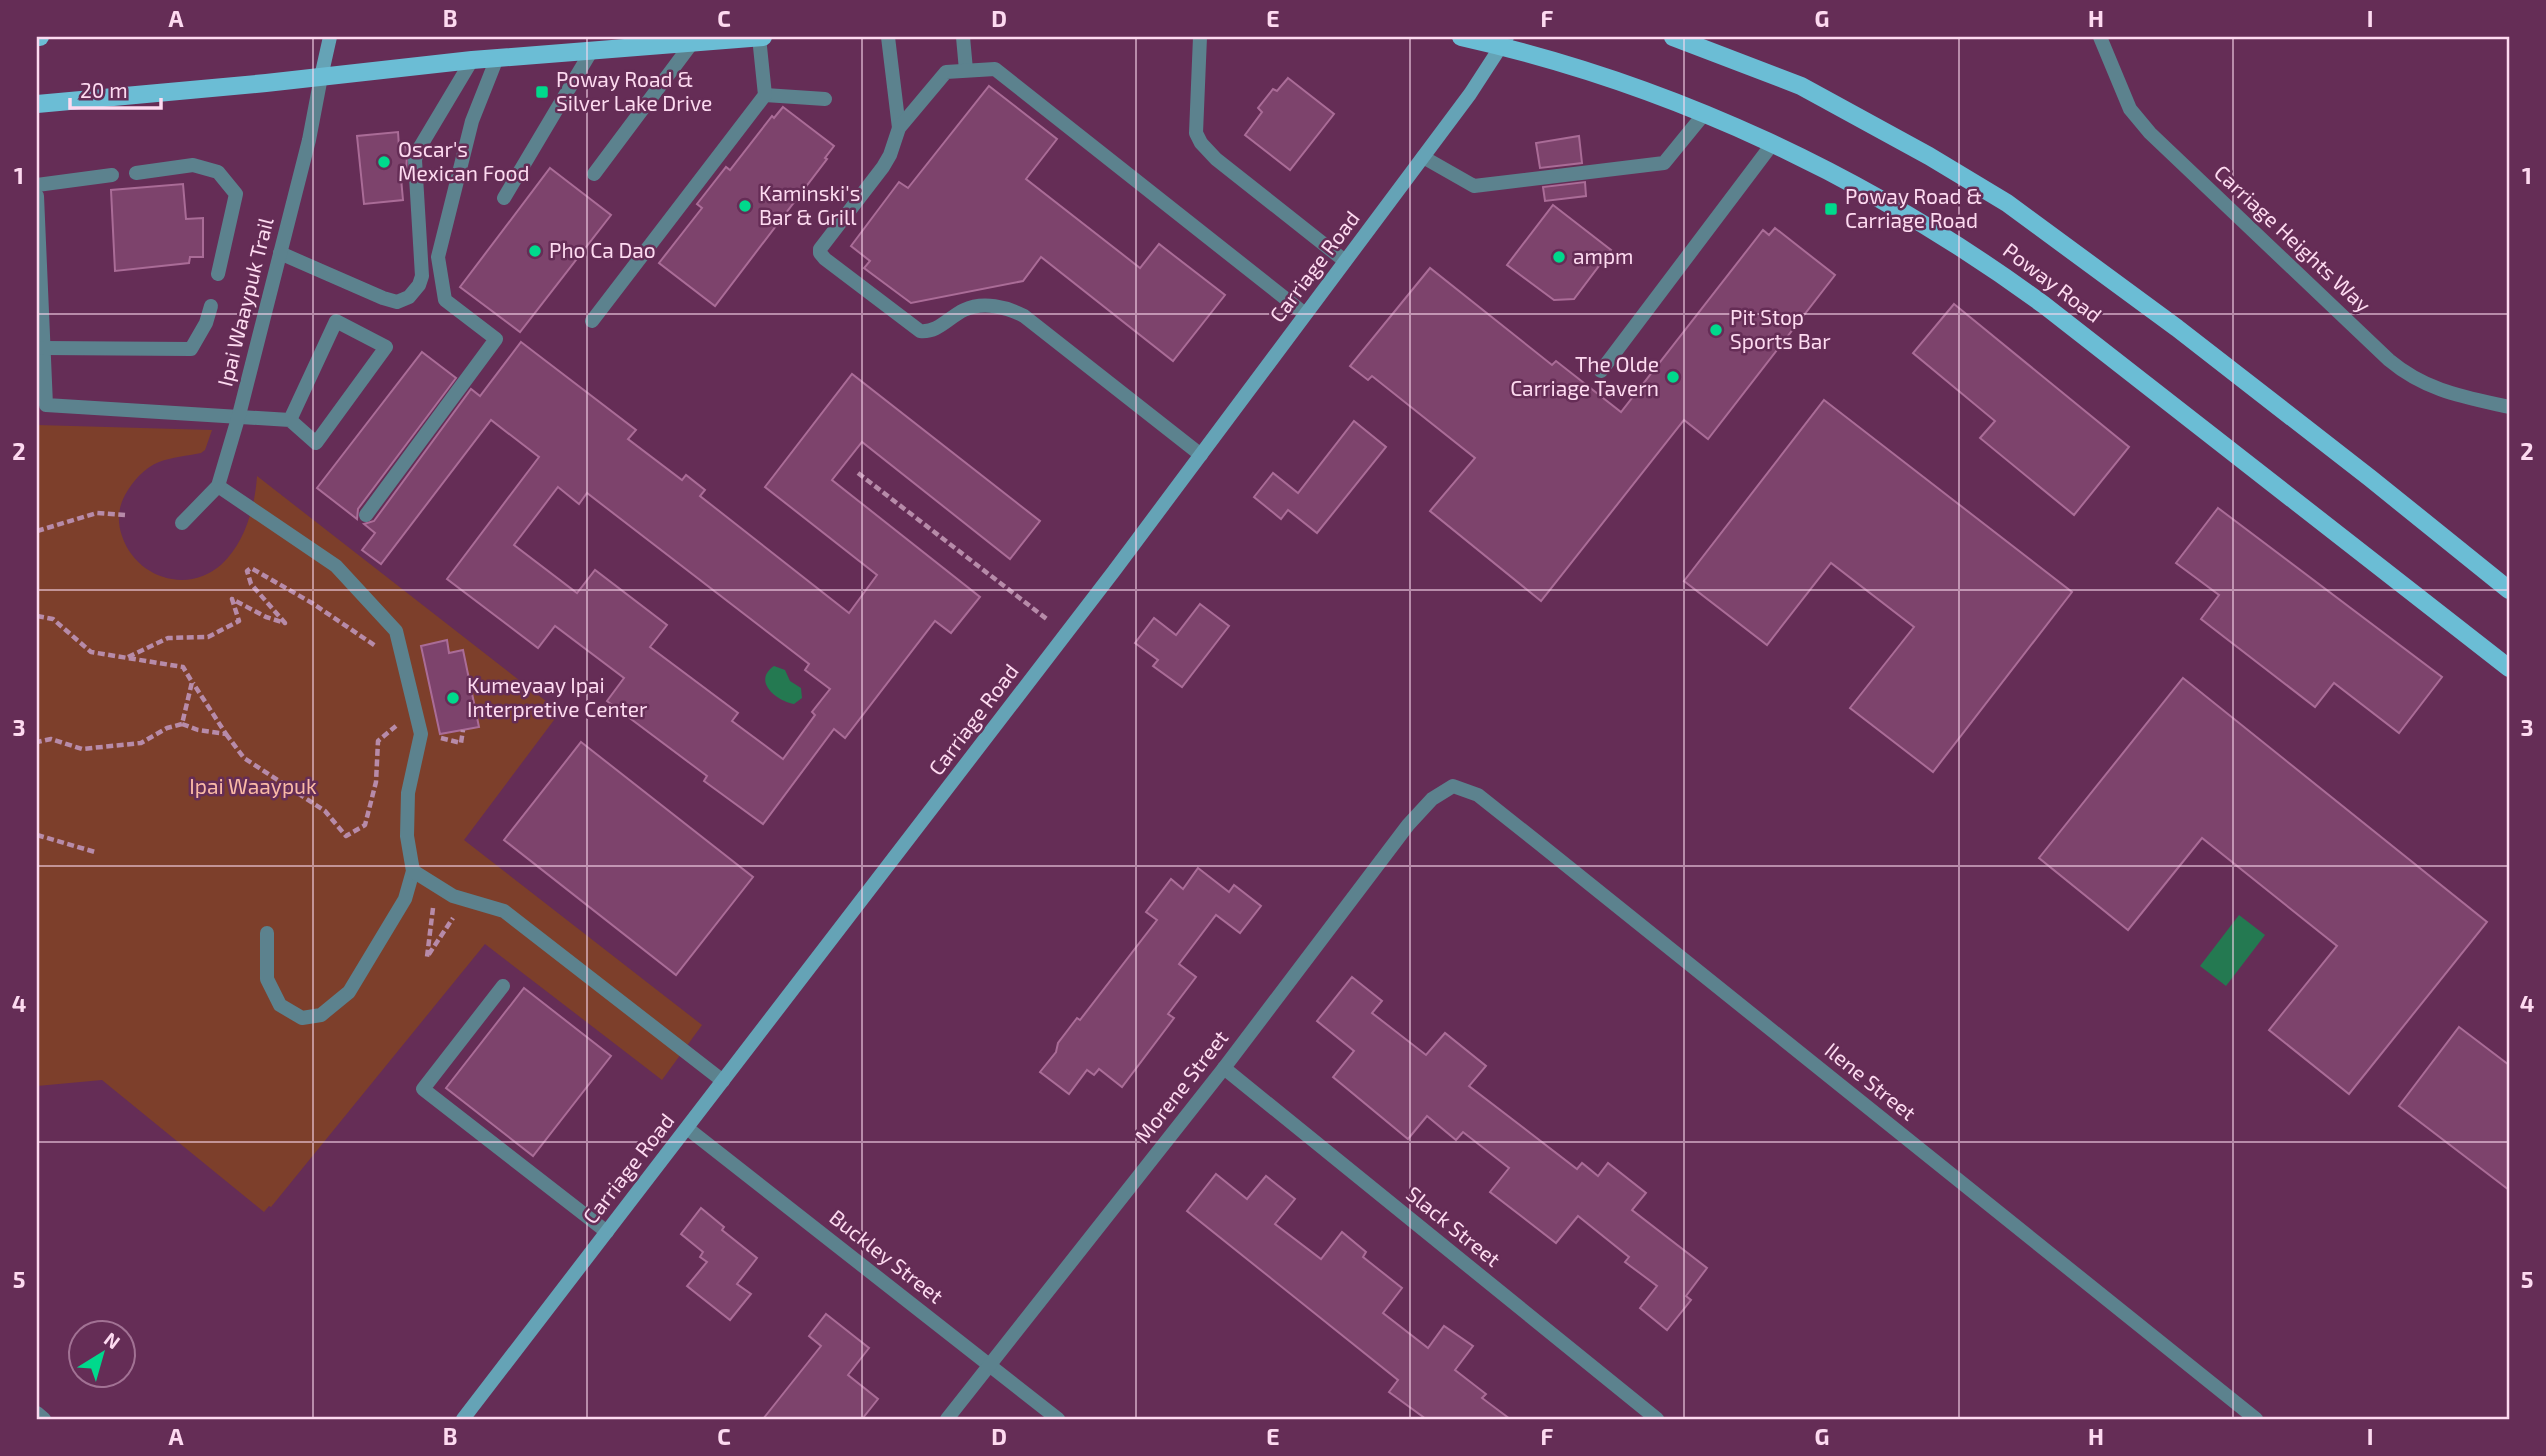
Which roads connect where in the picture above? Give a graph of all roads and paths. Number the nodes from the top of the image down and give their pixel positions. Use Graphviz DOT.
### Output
graph roads {
  1 [pos="330,37"];
  2 [pos="761,37"];
  3 [pos="888,37"];
  4 [pos="963,37"];
  5 [pos="1200,37"];
  6 [pos="1461,37"];
  7 [pos="1673,37"];
  8 [pos="2101,37"];
  9 [pos="1504,41"];
  10 [pos="692,43"];
  11 [pos="592,50"];
  12 [pos="497,58"];
  13 [pos="472,60"];
  14 [pos="966,69"];
  15 [pos="321,77"];
  16 [pos="765,94"];
  17 [pos="825,99"];
  18 [pos="37,104"];
  19 [pos="1704,114"];
  20 [pos="899,128"];
  21 [pos="1773,143"];
  22 [pos="1423,157"];
  23 [pos="136,173"];
  24 [pos="594,174"];
  25 [pos="112,175"];
  26 [pos="37,185"];
  27 [pos="37,195"];
  28 [pos="504,198"];
  29 [pos="280,253"];
  30 [pos="1345,261"];
  31 [pos="218,274"];
  32 [pos="211,306"];
  33 [pos="1305,314"];
  34 [pos="592,321"];
  35 [pos="44,348"];
  36 [pos="1601,371"];
  37 [pos="2509,407"];
  38 [pos="239,415"];
  39 [pos="290,420"];
  40 [pos="1201,455"];
  41 [pos="858,473"];
  42 [pos="218,486"];
  43 [pos="125,515"];
  44 [pos="366,515"];
  45 [pos="182,523"];
  46 [pos="37,531"];
  47 [pos="2509,590"];
  48 [pos="37,616"];
  49 [pos="1066,634"];
  50 [pos="368,640"];
  51 [pos="128,657"];
  52 [pos="2509,668"];
  53 [pos="192,682"];
  54 [pos="182,724"];
  55 [pos="397,726"];
  56 [pos="463,730"];
  57 [pos="226,734"];
  58 [pos="421,734"];
  59 [pos="37,742"];
  60 [pos="1453,786"];
  61 [pos="37,835"];
  62 [pos="95,852"];
  63 [pos="413,871"];
  64 [pos="435,885"];
  65 [pos="465,899"];
  66 [pos="267,933"];
  67 [pos="503,986"];
  68 [pos="1224,1068"];
  69 [pos="723,1081"];
  70 [pos="687,1128"];
  71 [pos="607,1232"];
  72 [pos="989,1365"];
  73 [pos="37,1413"];
  74 [pos="44,1419"];
  75 [pos="463,1419"];
  76 [pos="947,1419"];
  77 [pos="1058,1419"];
  78 [pos="1657,1419"];
  79 [pos="2256,1419"];
  1 -- 15 [label="street"];
  2 -- 10 [label="main road"];
  2 -- 16 [label="street"];
  3 -- 20 [label="street"];
  4 -- 14 [label="street"];
  5 -- 30 [label="street"];
  6 -- 9 [label="main road, Poway Road"];
  7 -- 47 [label="main road, Poway Road"];
  8 -- 37 [label="street, Carriage Heights Way"];
  9 -- 19 [label="main road, Poway Road"];
  9 -- 22 [label="street, Carriage Road"];
  10 -- 11 [label="main road"];
  10 -- 24 [label="street"];
  11 -- 12 [label="main road"];
  11 -- 28 [label="street"];
  12 -- 13 [label="main road"];
  12 -- 44 [label="street"];
  13 -- 15 [label="main road"];
  13 -- 29 [label="street"];
  14 -- 20 [label="street"];
  14 -- 33 [label="street"];
  15 -- 18 [label="main road"];
  15 -- 29 [label="street, Ipai Waaypuk Trail"];
  16 -- 17 [label="street"];
  16 -- 34 [label="street"];
  19 -- 21 [label="main road, Poway Road"];
  19 -- 22 [label="street"];
  20 -- 40 [label="street"];
  21 -- 36 [label="street"];
  21 -- 52 [label="main road, Poway Road"];
  22 -- 30 [label="street, Carriage Road"];
  23 -- 31 [label="street"];
  25 -- 26 [label="street"];
  27 -- 35 [label="street"];
  29 -- 38 [label="street, Ipai Waaypuk Trail"];
  30 -- 33 [label="street, Carriage Road"];
  32 -- 35 [label="street"];
  33 -- 40 [label="street, Carriage Road"];
  35 -- 38 [label="street"];
  38 -- 39 [label="street"];
  38 -- 42 [label="street, Ipai Waaypuk Trail"];
  39 -- 39 [label="street"];
  40 -- 49 [label="street, Carriage Road"];
  41 -- 49 [label="path"];
  42 -- 45 [label="street, Ipai Waaypuk Trail"];
  42 -- 58 [label="street"];
  43 -- 46 [label="path"];
  48 -- 51 [label="path"];
  49 -- 69 [label="street, Carriage Road"];
  50 -- 51 [label="path"];
  51 -- 53 [label="path"];
  53 -- 54 [label="path"];
  53 -- 57 [label="path"];
  54 -- 57 [label="path"];
  54 -- 59 [label="path"];
  55 -- 57 [label="path"];
  56 -- 58 [label="path"];
  58 -- 63 [label="street"];
  60 -- 68 [label="street, Morene Street"];
  60 -- 79 [label="street, Ilene Street"];
  61 -- 62 [label="path"];
  63 -- 64 [label="street"];
  63 -- 66 [label="street"];
  64 -- 65 [label="street"];
  64 -- 65 [label="path"];
  65 -- 69 [label="street"];
  67 -- 71 [label="street"];
  68 -- 72 [label="street, Morene Street"];
  68 -- 78 [label="street, Slack Street"];
  69 -- 70 [label="street, Carriage Road"];
  70 -- 71 [label="street, Carriage Road"];
  70 -- 72 [label="street, Buckley Street"];
  71 -- 75 [label="street, Carriage Road"];
  72 -- 76 [label="street, Morene Street"];
  72 -- 77 [label="street, Buckley Street"];
  73 -- 74 [label="street"];
}
